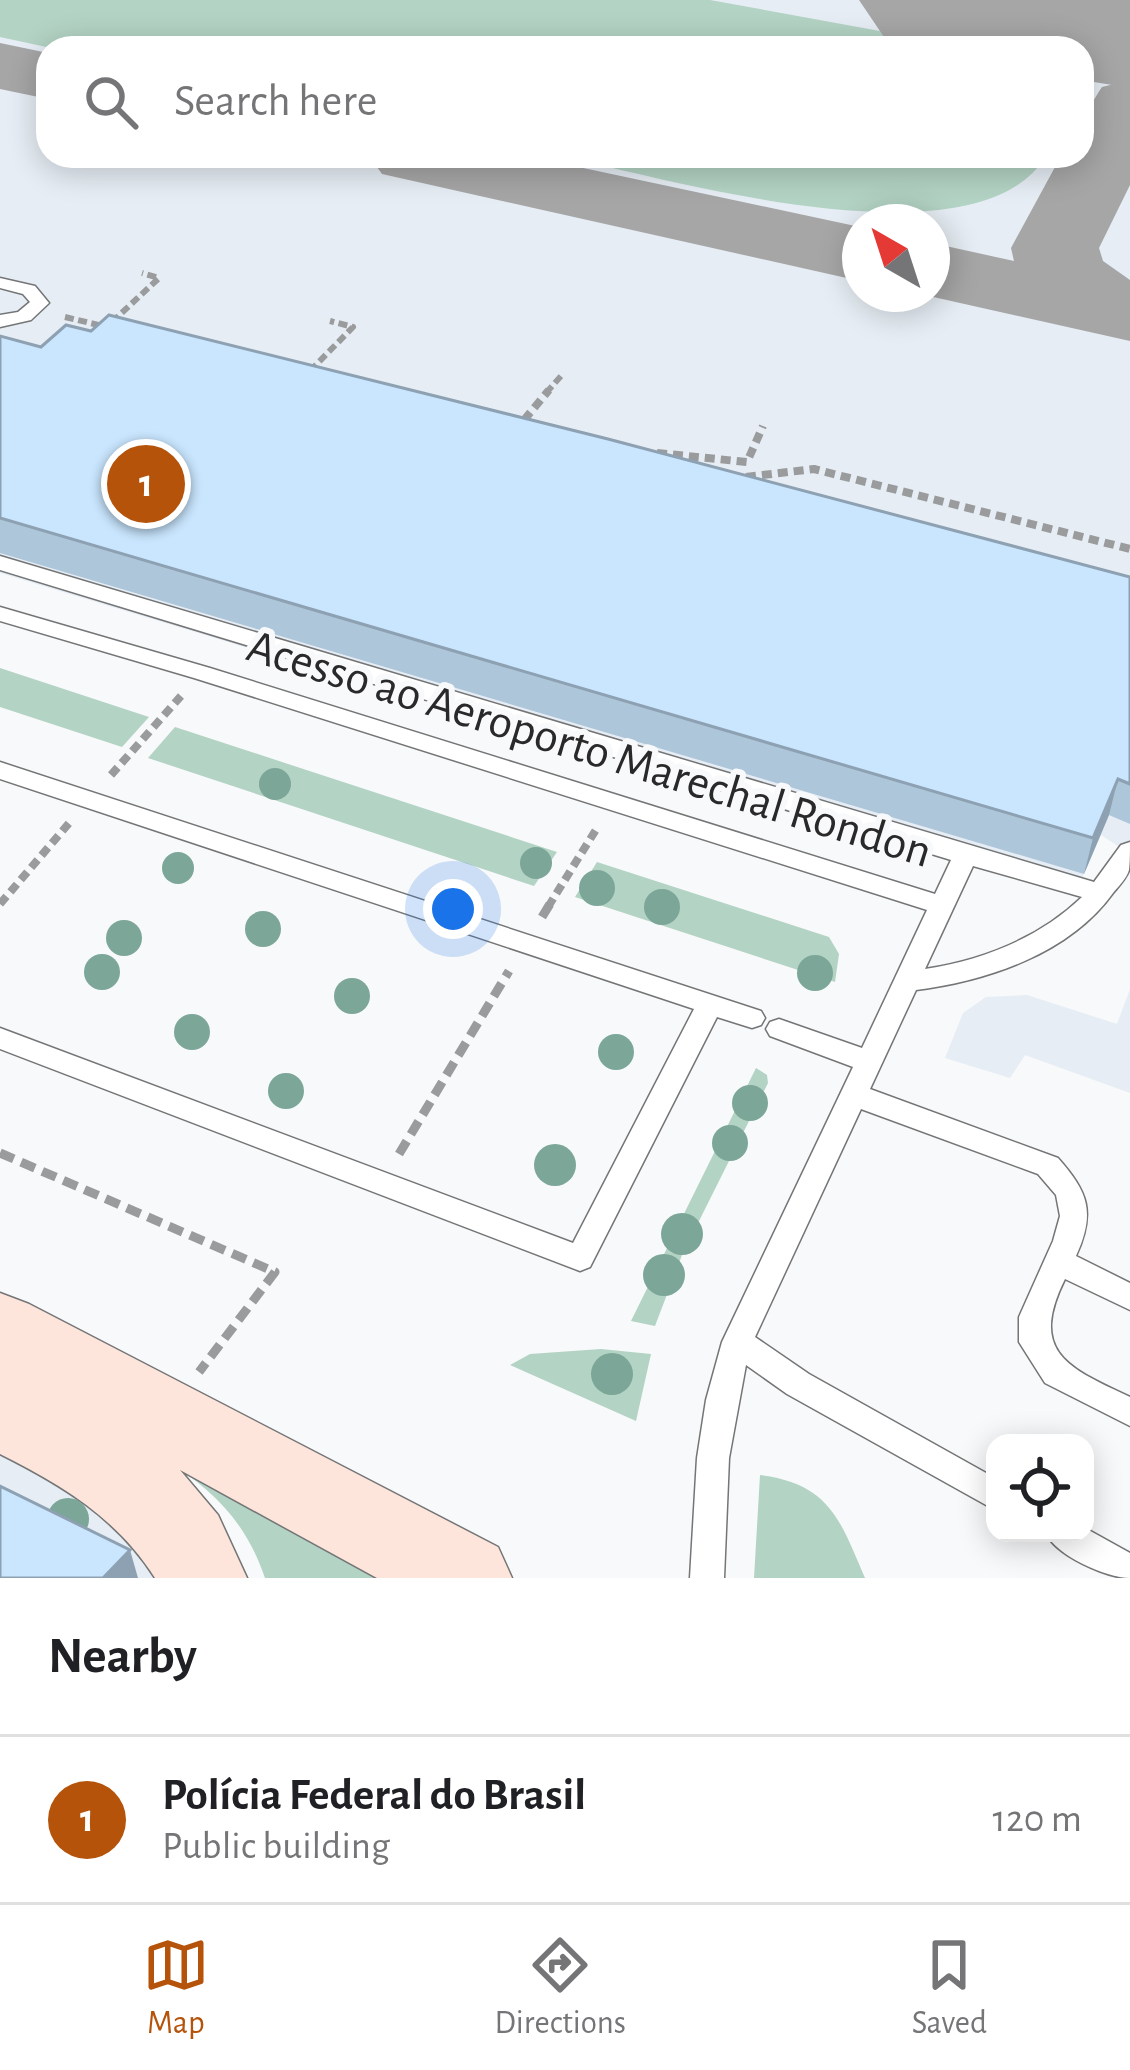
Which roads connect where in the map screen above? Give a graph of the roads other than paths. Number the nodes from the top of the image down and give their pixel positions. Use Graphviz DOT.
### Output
graph roads {
  1 [pos="0,283"];
  2 [pos="0,321"];
  3 [pos="0,562"];
  4 [pos="0,614"];
  5 [pos="0,770"];
  6 [pos="1130,851"];
  7 [pos="966,855"];
  8 [pos="1100,893"];
  9 [pos="943,906"];
  10 [pos="909,981"];
  11 [pos="710,1004"];
  12 [pos="752,1018"];
  13 [pos="778,1029"];
  14 [pos="0,1038"];
  15 [pos="871,1063"];
  16 [pos="855,1095"];
  17 [pos="1058,1261"];
  18 [pos="1130,1297"];
  19 [pos="0,1330"];
  20 [pos="737,1342"];
  21 [pos="0,1411"];
  22 [pos="1130,1412"];
  23 [pos="986,1490"];
  24 [pos="1078,1542"];
  25 [pos="1130,1571"];
  26 [pos="202,1578"];
  27 [pos="466,1578"];
  28 [pos="706,1578"];
  1 -- 2 [label="lane"];
  3 -- 7 [label="lane"];
  4 -- 9 [label="lane, Acesso ao Aeroporto Marechal Rondon"];
  5 -- 11 [label="lane"];
  6 -- 8 [label="lane"];
  7 -- 8 [label="lane"];
  7 -- 9 [label="lane"];
  8 -- 10 [label="lane"];
  9 -- 10 [label="lane, Acesso ao Aeroporto Marechal Rondon"];
  10 -- 15 [label="lane, Acesso ao Aeroporto Marechal Rondon"];
  11 -- 12 [label="lane"];
  11 -- 14 [label="lane"];
  13 -- 15 [label="lane"];
  15 -- 16 [label="lane, Acesso ao Aeroporto Marechal Rondon"];
  16 -- 17 [label="lane"];
  16 -- 20 [label="lane, Acesso ao Aeroporto Marechal Rondon"];
  17 -- 18 [label="lane"];
  17 -- 22 [label="lane"];
  19 -- 27 [label="main road"];
  20 -- 23 [label="lane"];
  20 -- 28 [label="lane, Acesso ao Aeroporto Marechal Rondon"];
  21 -- 26 [label="main road"];
  24 -- 25 [label="lane"];
}
